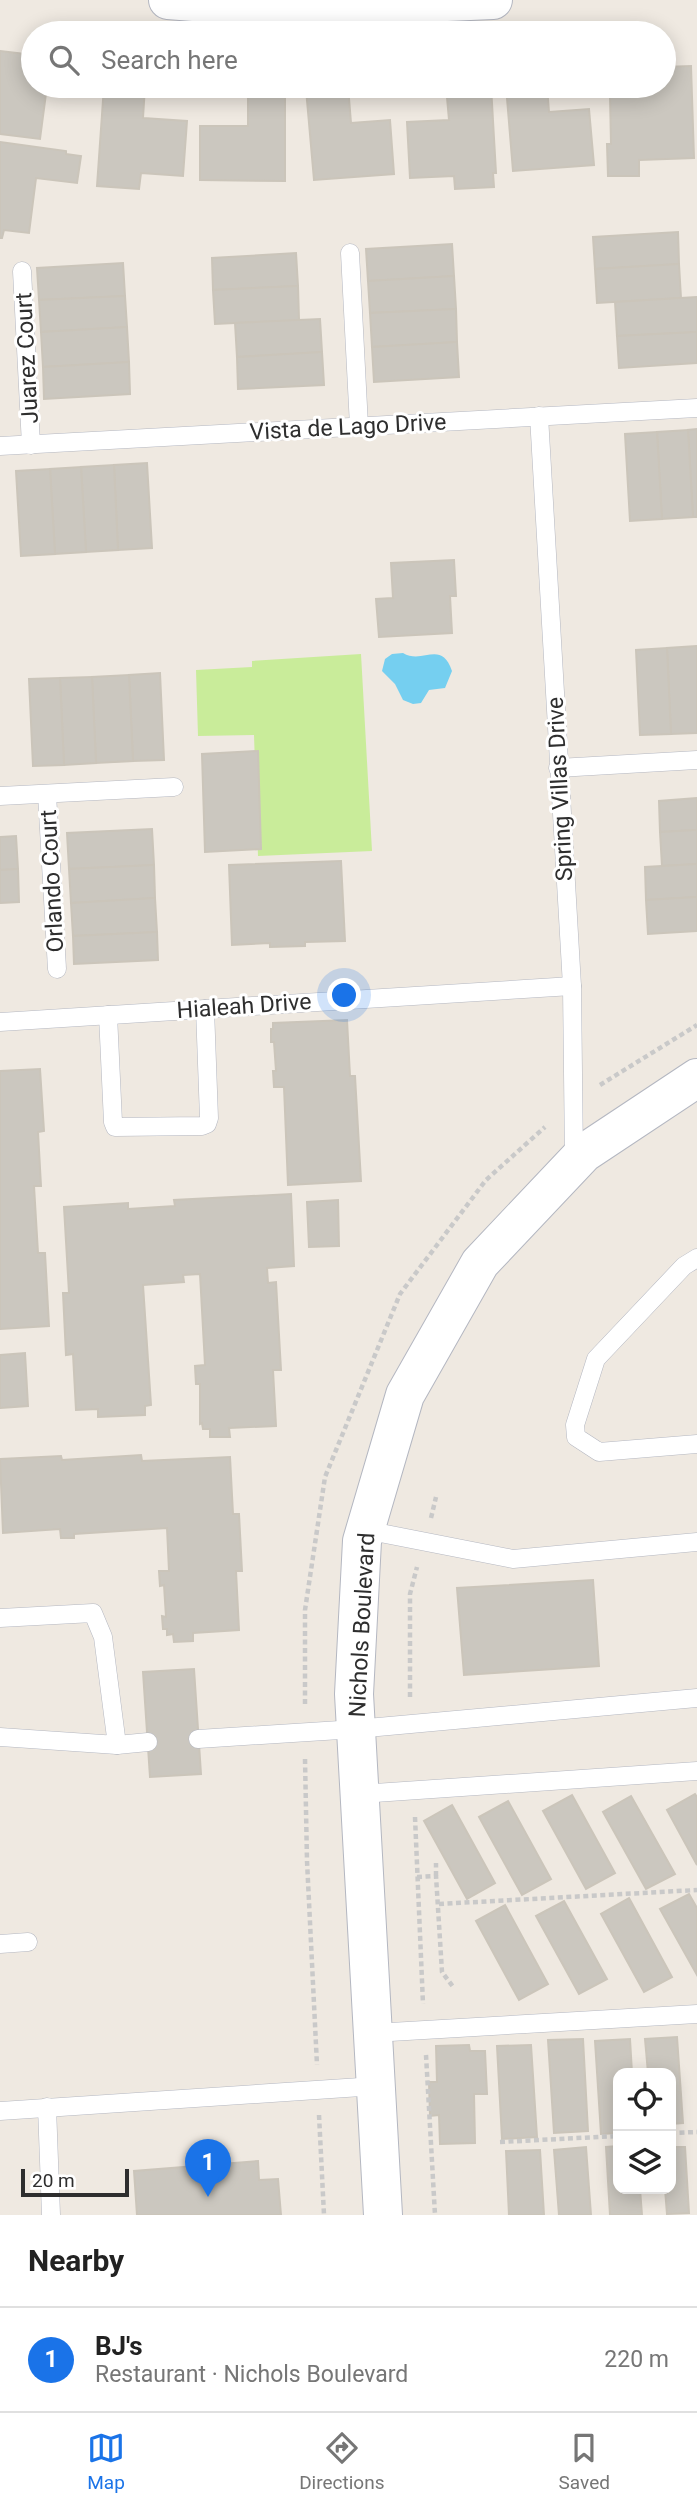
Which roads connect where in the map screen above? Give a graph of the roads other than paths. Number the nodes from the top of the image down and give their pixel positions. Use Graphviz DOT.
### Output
graph roads {
  1 [pos="168,0"];
  2 [pos="493,0"];
  3 [pos="350,253"];
  4 [pos="22,271"];
  5 [pos="697,408"];
  6 [pos="539,416"];
  7 [pos="359,426"];
  8 [pos="31,444"];
  9 [pos="0,446"];
  10 [pos="697,760"];
  11 [pos="558,768"];
  12 [pos="0,782"];
  13 [pos="174,787"];
  14 [pos="47,794"];
  15 [pos="0,796"];
  16 [pos="57,969"];
  17 [pos="572,986"];
  18 [pos="205,1009"];
  19 [pos="108,1015"];
  20 [pos="0,1022"];
  21 [pos="697,1078"];
  22 [pos="575,1162"];
  23 [pos="697,1258"];
  24 [pos="697,1444"];
  25 [pos="365,1530"];
  26 [pos="697,1542"];
  27 [pos="0,1618"];
  28 [pos="697,1698"];
  29 [pos="356,1729"];
  30 [pos="0,1737"];
  31 [pos="198,1739"];
  32 [pos="148,1742"];
  33 [pos="117,1745"];
  34 [pos="697,1771"];
  35 [pos="360,1794"];
  36 [pos="28,1942"];
  37 [pos="0,1944"];
  38 [pos="697,2014"];
  39 [pos="373,2033"];
  40 [pos="376,2086"];
  41 [pos="47,2107"];
  42 [pos="0,2111"];
  43 [pos="51,2215"];
  44 [pos="383,2215"];
  1 -- 2 [label="street"];
  3 -- 7 [label="lane"];
  4 -- 8 [label="lane, Juarez Court"];
  5 -- 6 [label="lane, Vista de Lago Drive"];
  6 -- 7 [label="lane, Vista de Lago Drive"];
  6 -- 11 [label="lane, Spring Villas Drive"];
  7 -- 8 [label="lane, Vista de Lago Drive"];
  8 -- 9 [label="lane, Vista de Lago Drive"];
  10 -- 11 [label="lane"];
  11 -- 17 [label="lane, Spring Villas Drive"];
  12 -- 15 [label="lane"];
  13 -- 14 [label="lane"];
  14 -- 15 [label="lane"];
  14 -- 16 [label="lane, Orlando Court"];
  17 -- 18 [label="lane, Hialeah Drive"];
  17 -- 22 [label="lane, Spring Villas Drive"];
  18 -- 19 [label="lane, Hialeah Drive"];
  18 -- 19 [label="lane"];
  19 -- 20 [label="lane, Hialeah Drive"];
  21 -- 22 [label="street, Nichols Boulevard"];
  22 -- 25 [label="street, Nichols Boulevard"];
  23 -- 24 [label="lane"];
  25 -- 26 [label="lane"];
  25 -- 29 [label="street, Nichols Boulevard"];
  27 -- 33 [label="lane"];
  28 -- 29 [label="lane"];
  29 -- 31 [label="lane"];
  29 -- 35 [label="street, Nichols Boulevard"];
  30 -- 33 [label="lane"];
  32 -- 33 [label="lane"];
  34 -- 35 [label="lane"];
  35 -- 39 [label="street, Nichols Boulevard"];
  36 -- 37 [label="lane"];
  38 -- 39 [label="lane"];
  39 -- 40 [label="street, Nichols Boulevard"];
  40 -- 41 [label="lane"];
  40 -- 44 [label="street, Nichols Boulevard"];
  41 -- 42 [label="lane"];
  41 -- 43 [label="lane"];
}
